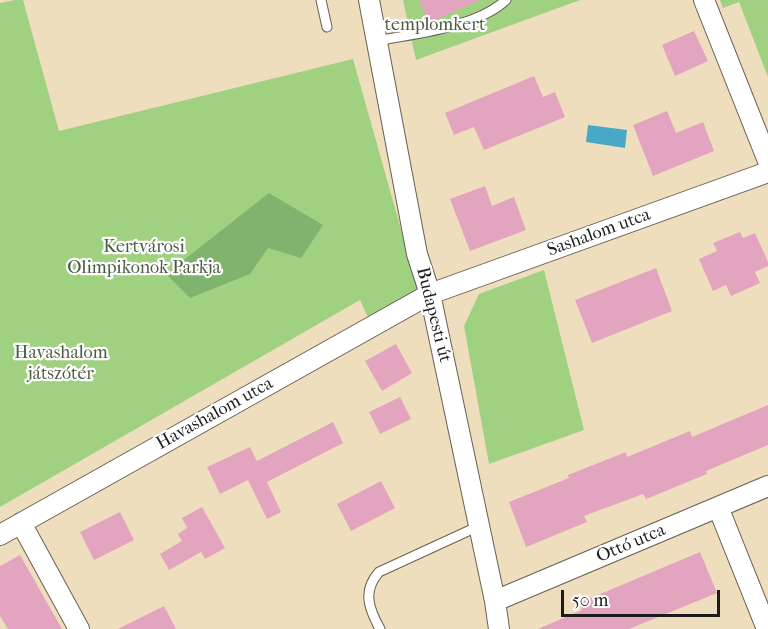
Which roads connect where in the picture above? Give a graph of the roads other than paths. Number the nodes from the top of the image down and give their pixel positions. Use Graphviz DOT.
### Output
graph roads {
  1 [pos="321,0"];
  2 [pos="369,0"];
  3 [pos="506,0"];
  4 [pos="704,0"];
  5 [pos="327,27"];
  6 [pos="377,40"];
  7 [pos="768,161"];
  8 [pos="768,172"];
  9 [pos="430,294"];
  10 [pos="768,486"];
  11 [pos="718,507"];
  12 [pos="21,523"];
  13 [pos="479,526"];
  14 [pos="0,535"];
  15 [pos="495,601"];
  16 [pos="79,629"];
  17 [pos="380,629"];
  18 [pos="499,629"];
  19 [pos="767,629"];
  1 -- 5 [label="lane"];
  2 -- 6 [label="street, Budapesti út"];
  3 -- 6 [label="lane"];
  4 -- 7 [label="street"];
  6 -- 9 [label="street, Budapesti út"];
  8 -- 9 [label="street, Sashalom utca"];
  9 -- 12 [label="street, Havashalom utca"];
  9 -- 13 [label="street, Budapesti út"];
  10 -- 11 [label="street, Ottó utca"];
  11 -- 15 [label="street, Ottó utca"];
  11 -- 19 [label="street"];
  12 -- 14 [label="street, Havashalom utca"];
  12 -- 16 [label="street"];
  13 -- 15 [label="street, Budapesti út"];
  13 -- 17 [label="lane"];
  15 -- 18 [label="street, Budapesti út"];
}
